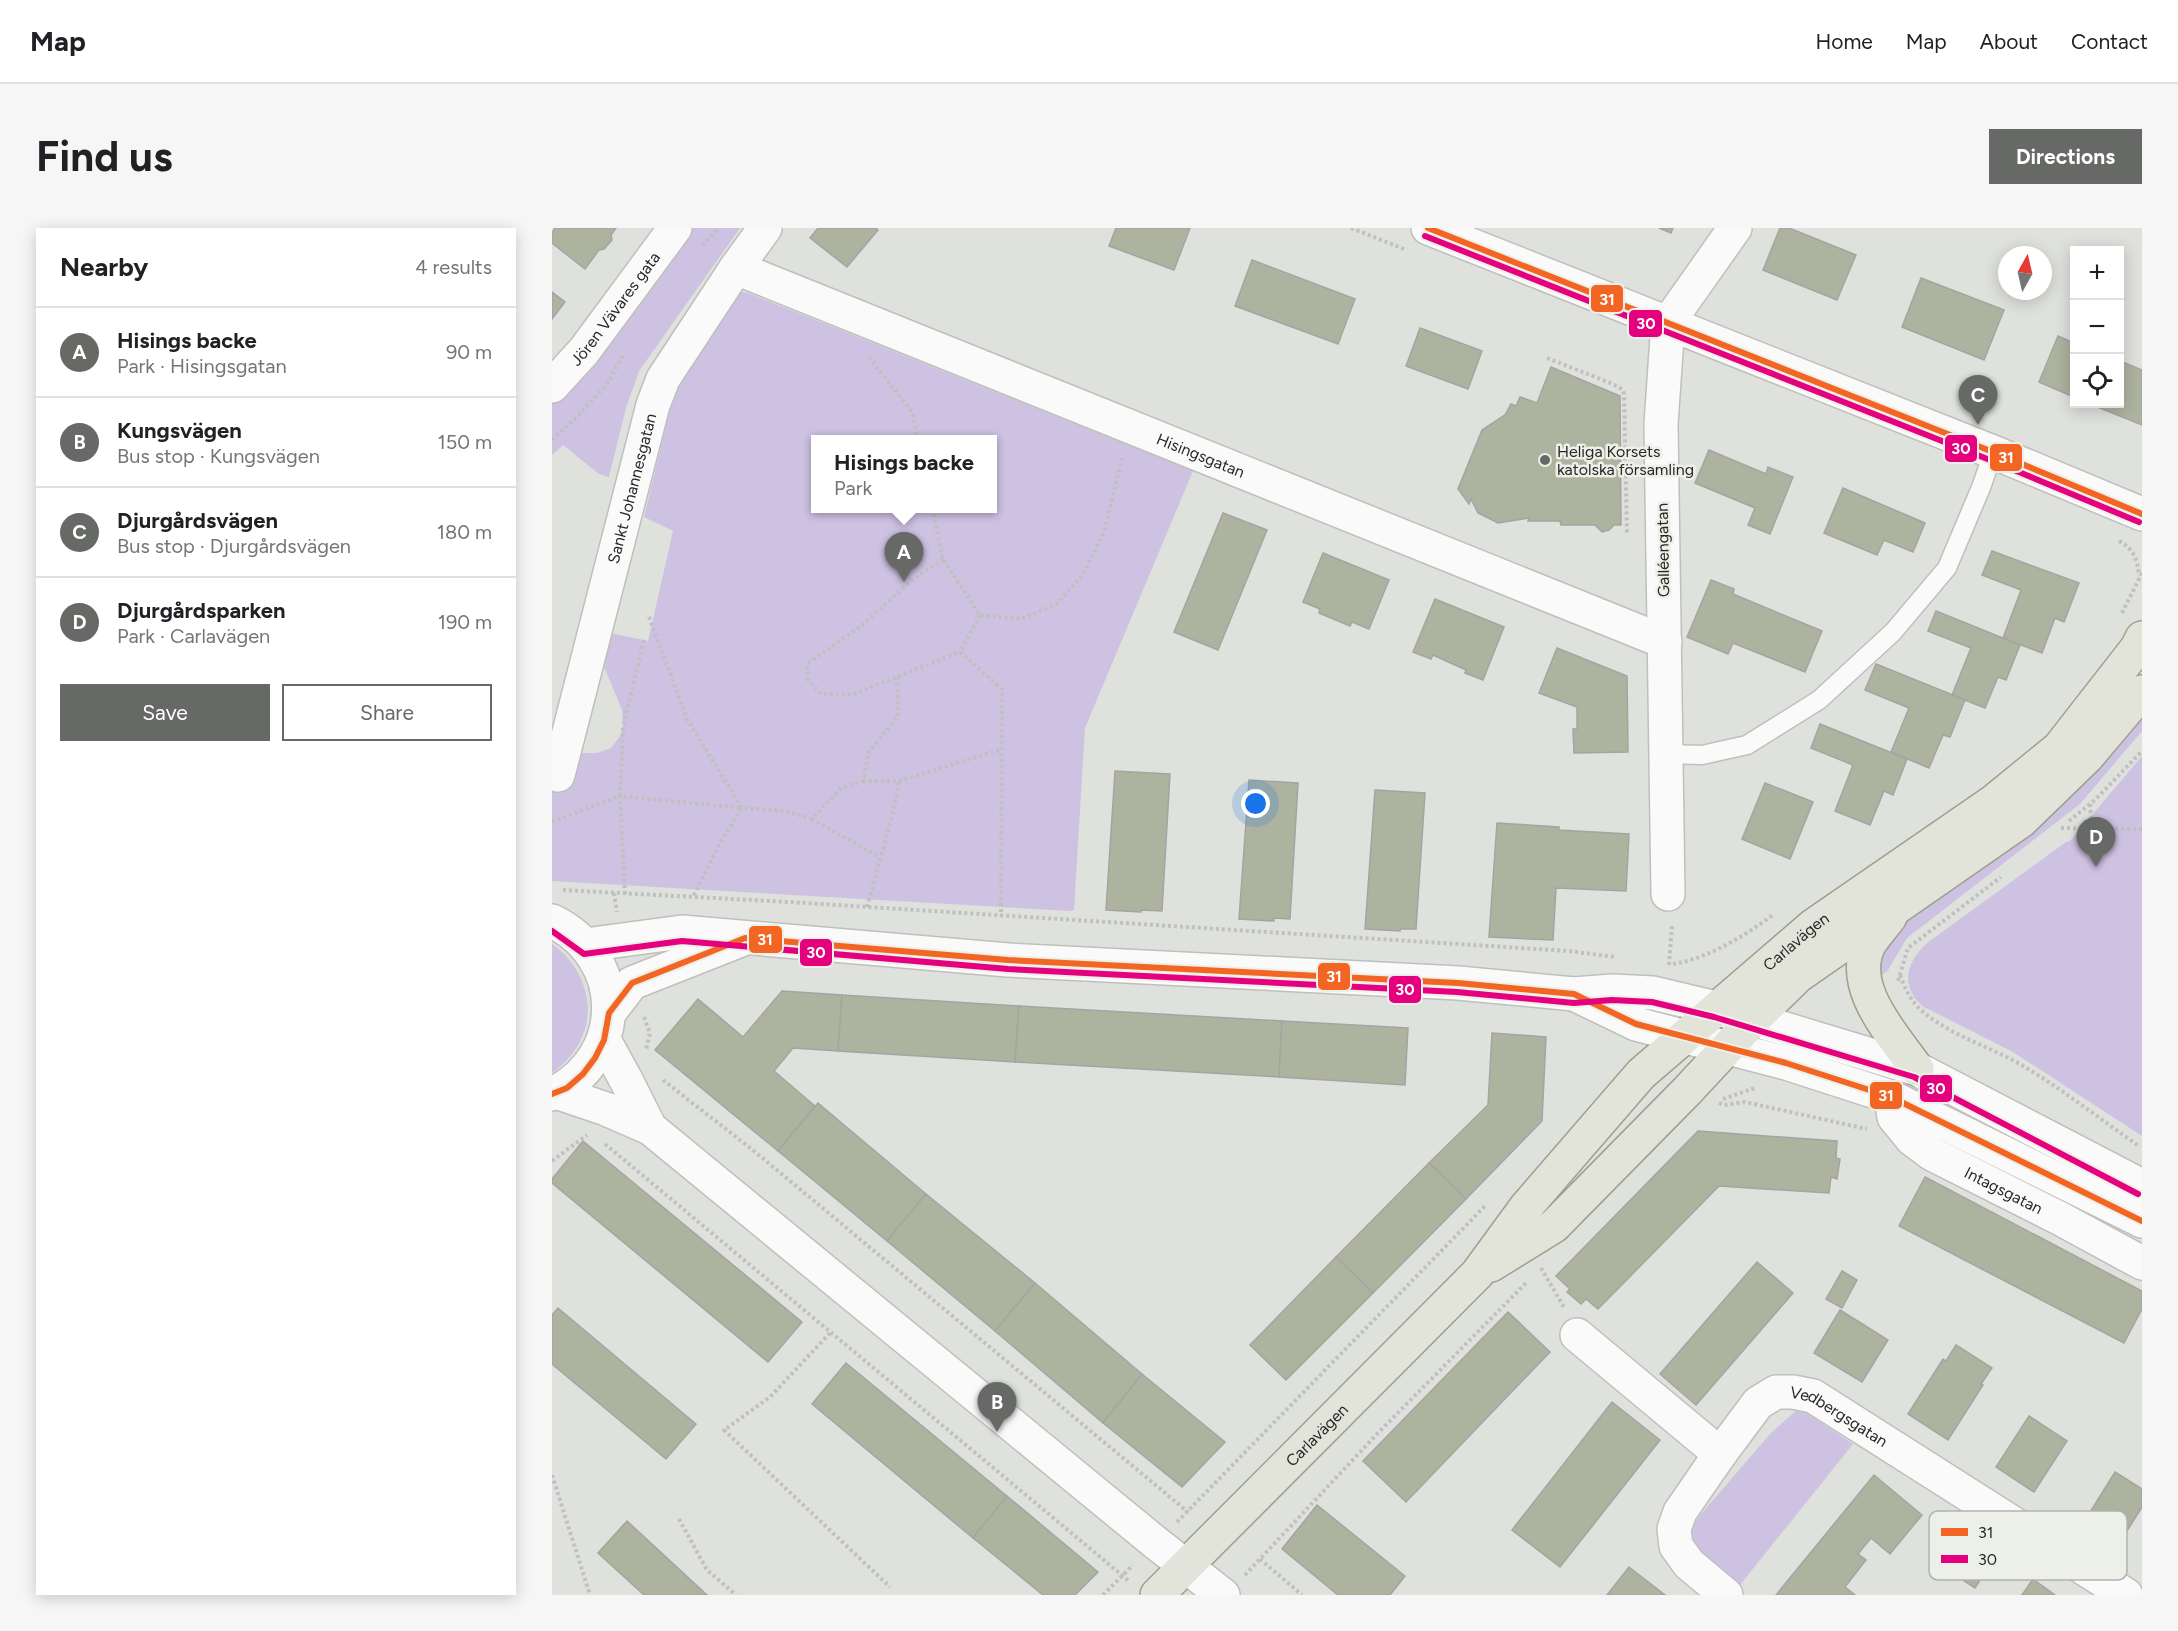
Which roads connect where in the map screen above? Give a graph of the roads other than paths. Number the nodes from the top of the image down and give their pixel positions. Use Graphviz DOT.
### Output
graph roads {
  1 [pos="675,228"];
  2 [pos="765,228"];
  3 [pos="1428,228"];
  4 [pos="1735,228"];
  5 [pos="736,268"];
  6 [pos="1668,323"];
  7 [pos="552,386"];
  8 [pos="1993,452"];
  9 [pos="2142,514"];
  10 [pos="2142,638"];
  11 [pos="1665,642"];
  12 [pos="2142,692"];
  13 [pos="1666,754"];
  14 [pos="558,775"];
  15 [pos="1668,894"];
  16 [pos="1901,902"];
  17 [pos="552,921"];
  18 [pos="745,938"];
  19 [pos="585,945"];
  20 [pos="1574,994"];
  21 [pos="1716,1008"];
  22 [pos="1753,1020"];
  23 [pos="606,1027"];
  24 [pos="1685,1035"];
  25 [pos="1728,1046"];
  26 [pos="1917,1069"];
  27 [pos="554,1093"];
  28 [pos="1891,1097"];
  29 [pos="651,1128"];
  30 [pos="2142,1186"];
  31 [pos="2142,1221"];
  32 [pos="2142,1263"];
  33 [pos="1477,1274"];
  34 [pos="1577,1335"];
  35 [pos="1720,1454"];
  36 [pos="1994,1511"];
  37 [pos="1184,1567"];
  38 [pos="2102,1580"];
  39 [pos="1232,1587"];
  40 [pos="1156,1595"];
  41 [pos="1725,1595"];
  42 [pos="2126,1595"];
  1 -- 7 [label="street, Jören Vävares gata"];
  2 -- 5 [label="street, Sankt Johannesgatan"];
  3 -- 6 [label="street"];
  4 -- 6 [label="street"];
  5 -- 11 [label="street, Hisingsgatan"];
  5 -- 14 [label="street, Sankt Johannesgatan"];
  6 -- 8 [label="street"];
  6 -- 11 [label="street, Galléengatan"];
  8 -- 9 [label="street"];
  8 -- 13 [label="lane"];
  10 -- 21 [label="main road, Carlavägen"];
  11 -- 13 [label="street, Galléengatan"];
  12 -- 16 [label="main road, Carlavägen"];
  13 -- 15 [label="street, Galléengatan"];
  16 -- 22 [label="main road, Carlavägen"];
  16 -- 26 [label="main road"];
  17 -- 19 [label="street"];
  18 -- 19 [label="street, Intagsgatan"];
  18 -- 20 [label="street, Intagsgatan"];
  18 -- 23 [label="street, Intagsgatan"];
  19 -- 23 [label="street"];
  20 -- 21 [label="street, Intagsgatan"];
  20 -- 24 [label="street, Intagsgatan"];
  21 -- 22 [label="street, Intagsgatan"];
  21 -- 24 [label="main road, Carlavägen"];
  22 -- 25 [label="main road, Carlavägen"];
  22 -- 26 [label="street, Intagsgatan"];
  23 -- 27 [label="street, Intagsgatan"];
  23 -- 29 [label="street"];
  24 -- 25 [label="street, Intagsgatan"];
  24 -- 33 [label="main road, Carlavägen"];
  25 -- 28 [label="street, Intagsgatan"];
  25 -- 33 [label="main road, Carlavägen"];
  26 -- 30 [label="street, Intagsgatan"];
  27 -- 29 [label="street"];
  28 -- 31 [label="street, Intagsgatan"];
  28 -- 32 [label="street, Intagsgatan"];
  29 -- 37 [label="street"];
  33 -- 37 [label="main road, Carlavägen"];
  34 -- 35 [label="street"];
  35 -- 36 [label="street, Vedbergsgatan"];
  35 -- 41 [label="street, Vedbergsgatan"];
  37 -- 39 [label="street"];
  37 -- 40 [label="main road, Carlavägen"];
  38 -- 42 [label="street, Vedbergsgatan"];
}
